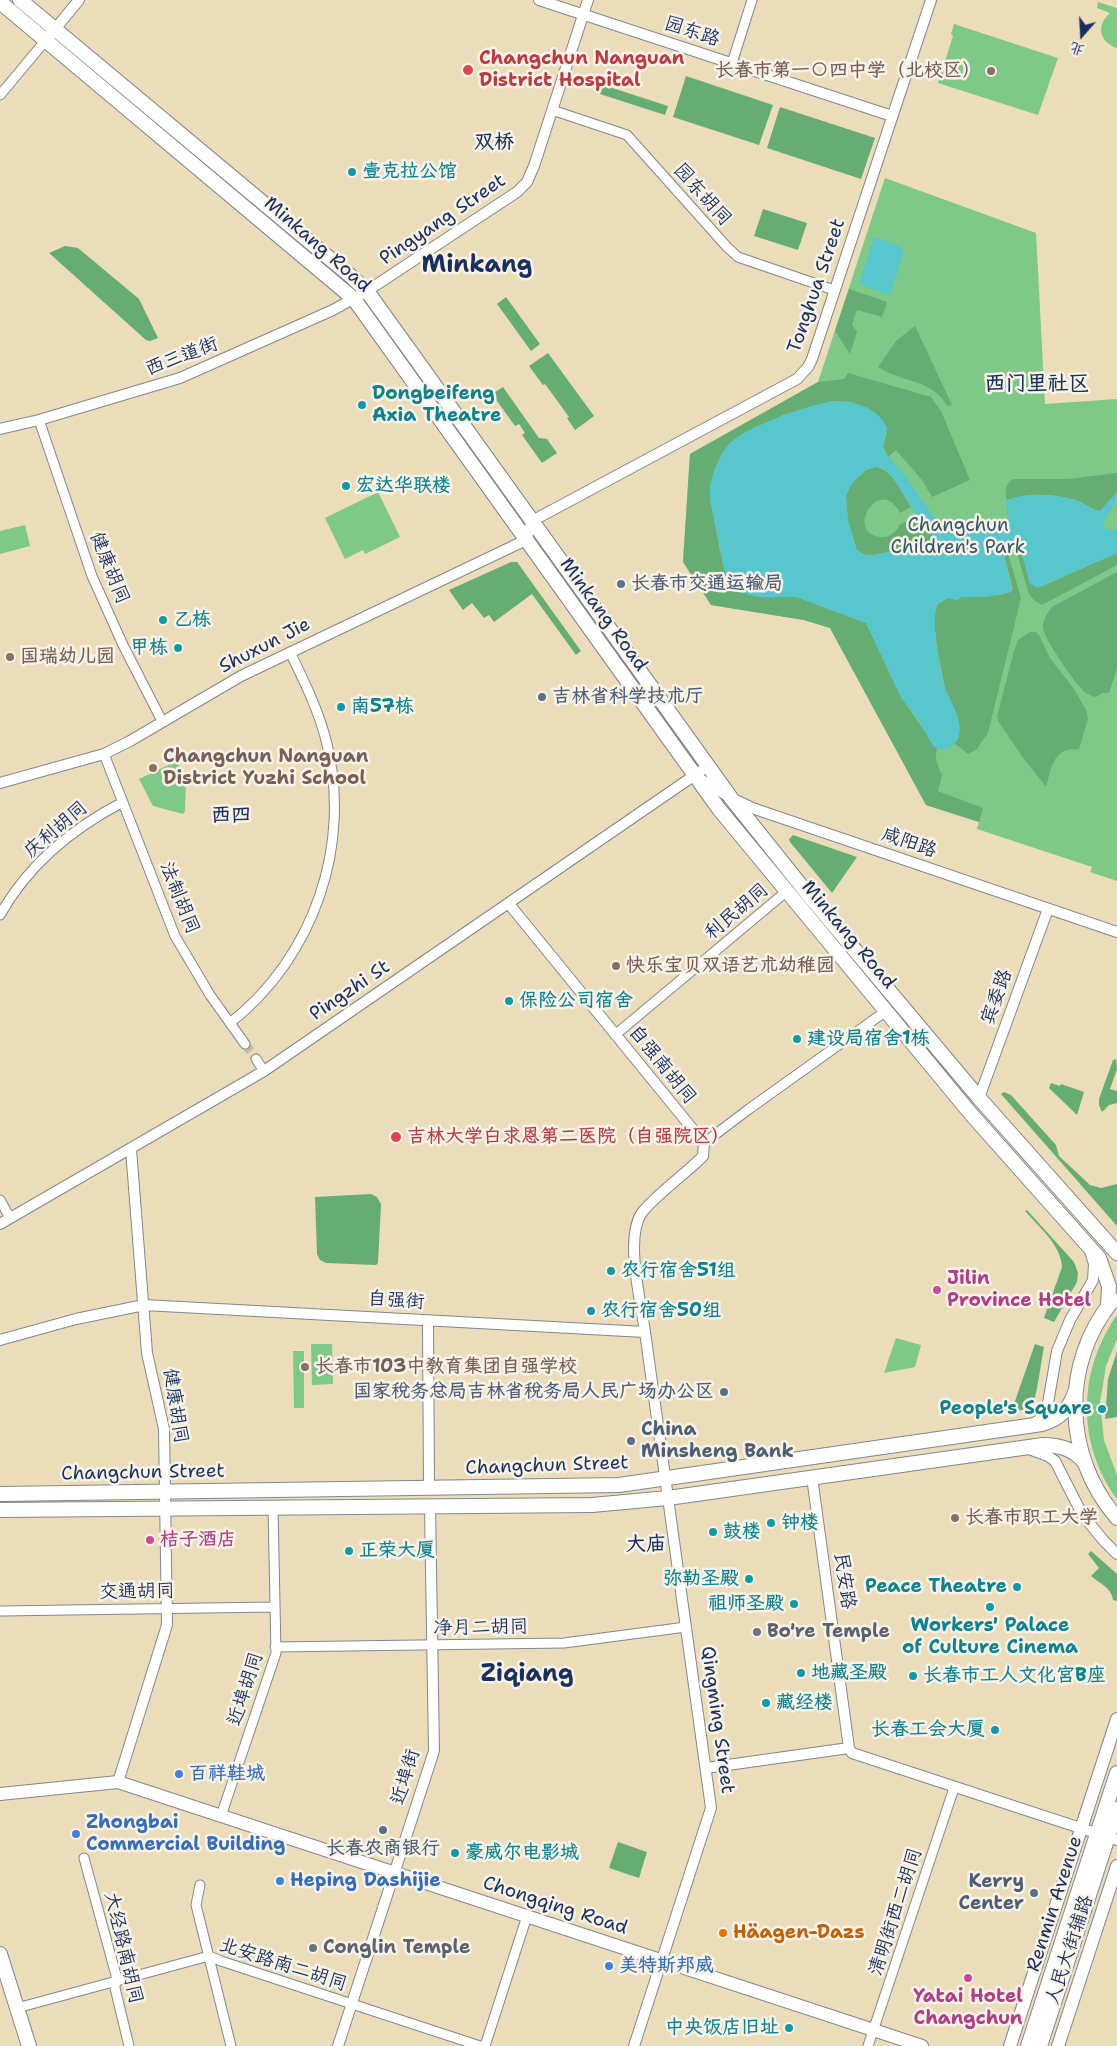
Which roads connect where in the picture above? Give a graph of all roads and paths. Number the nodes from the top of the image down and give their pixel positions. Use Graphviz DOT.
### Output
graph roads {
  1 [pos="20,0"];
  2 [pos="79,0"];
  3 [pos="539,0"];
  4 [pos="588,0"];
  5 [pos="752,0"];
  6 [pos="931,0"];
  7 [pos="0,2"];
  8 [pos="583,15"];
  9 [pos="55,29"];
  10 [pos="46,40"];
  11 [pos="732,63"];
  12 [pos="0,95"];
  13 [pos="552,110"];
  14 [pos="892,116"];
  15 [pos="834,290"];
  16 [pos="367,292"];
  17 [pos="354,299"];
  18 [pos="39,420"];
  19 [pos="0,429"];
  20 [pos="532,521"];
  21 [pos="526,540"];
  22 [pos="290,652"];
  23 [pos="162,722"];
  24 [pos="104,754"];
  25 [pos="708,766"];
  26 [pos="695,776"];
  27 [pos="0,783"];
  28 [pos="732,798"];
  29 [pos="123,802"];
  30 [pos="787,891"];
  31 [pos="509,904"];
  32 [pos="1048,909"];
  33 [pos="0,915"];
  34 [pos="1117,932"];
  35 [pos="886,1011"];
  36 [pos="230,1023"];
  37 [pos="615,1035"];
  38 [pos="245,1044"];
  39 [pos="256,1059"];
  40 [pos="264,1071"];
  41 [pos="979,1098"];
  42 [pos="704,1143"];
  43 [pos="131,1148"];
  44 [pos="0,1200"];
  45 [pos="10,1218"];
  46 [pos="0,1224"];
  47 [pos="1099,1234"];
  48 [pos="1117,1244"];
  49 [pos="1088,1246"];
  50 [pos="1117,1253"];
  51 [pos="1113,1301"];
  52 [pos="144,1305"];
  53 [pos="428,1321"];
  54 [pos="645,1332"];
  55 [pos="0,1340"];
  56 [pos="1075,1392"];
  57 [pos="1022,1428"];
  58 [pos="1024,1448"];
  59 [pos="1084,1462"];
  60 [pos="665,1478"];
  61 [pos="812,1478"];
  62 [pos="430,1488"];
  63 [pos="166,1492"];
  64 [pos="0,1494"];
  65 [pos="668,1498"];
  66 [pos="430,1506"];
  67 [pos="166,1508"];
  68 [pos="273,1508"];
  69 [pos="0,1510"];
  70 [pos="1117,1518"];
  71 [pos="1117,1554"];
  72 [pos="275,1606"];
  73 [pos="167,1608"];
  74 [pos="0,1611"];
  75 [pos="686,1627"];
  76 [pos="432,1645"];
  77 [pos="276,1647"];
  78 [pos="1117,1719"];
  79 [pos="849,1748"];
  80 [pos="706,1768"];
  81 [pos="1117,1773"];
  82 [pos="118,1782"];
  83 [pos="954,1788"];
  84 [pos="0,1794"];
  85 [pos="1117,1809"];
  86 [pos="222,1816"];
  87 [pos="1081,1829"];
  88 [pos="1107,1837"];
  89 [pos="84,1858"];
  90 [pos="1117,1866"];
  91 [pos="394,1873"];
  92 [pos="200,1885"];
  93 [pos="527,1916"];
  94 [pos="0,1954"];
  95 [pos="209,1956"];
  96 [pos="662,1960"];
  97 [pos="116,1981"];
  98 [pos="0,1986"];
  99 [pos="352,2004"];
  100 [pos="17,2008"];
  101 [pos="874,2030"];
  102 [pos="19,2046"];
  103 [pos="29,2046"];
  104 [pos="129,2046"];
  105 [pos="231,2046"];
  106 [pos="338,2046"];
  107 [pos="480,2046"];
  108 [pos="484,2046"];
  109 [pos="634,2046"];
  110 [pos="868,2046"];
  111 [pos="922,2046"];
  112 [pos="1010,2046"];
  113 [pos="1028,2046"];
  114 [pos="1040,2046"];
  115 [pos="1058,2046"];
  1 -- 9 [label="main road, Minkang Road"];
  2 -- 9 [label="street"];
  3 -- 8 [label="street, 园东路"];
  4 -- 8 [label="street, Pingyang Street"];
  5 -- 11 [label="street"];
  6 -- 14 [label="street, Tonghua Street"];
  7 -- 10 [label="main road, Minkang Road"];
  8 -- 11 [label="street, 园东路"];
  8 -- 13 [label="street, Pingyang Street"];
  9 -- 10 [label="street"];
  9 -- 16 [label="main road, Minkang Road"];
  10 -- 12 [label="street"];
  10 -- 17 [label="main road, Minkang Road"];
  11 -- 14 [label="street, 园东路"];
  13 -- 15 [label="street, 园东胡同"];
  13 -- 16 [label="street, Pingyang Street"];
  14 -- 15 [label="street, Tonghua Street"];
  15 -- 20 [label="street, Tonghua Street"];
  16 -- 17 [label="street, 西三道街"];
  16 -- 20 [label="main road, Minkang Road"];
  17 -- 18 [label="street, 西三道街"];
  17 -- 21 [label="main road, Minkang Road"];
  18 -- 19 [label="street, 西三道街"];
  18 -- 23 [label="street, 健康胡同"];
  20 -- 21 [label="street"];
  20 -- 25 [label="main road, Minkang Road"];
  21 -- 22 [label="street, Shuxun Jie"];
  21 -- 26 [label="main road, Minkang Road"];
  22 -- 23 [label="street, Shuxun Jie"];
  22 -- 36 [label="street"];
  23 -- 24 [label="street, Shuxun Jie"];
  24 -- 27 [label="street, Shuxun Jie"];
  24 -- 29 [label="street, 法制胡同"];
  25 -- 26 [label="street, Pingzhi St"];
  25 -- 28 [label="main road, Minkang Road"];
  26 -- 28 [label="street, 咸阳路"];
  26 -- 30 [label="main road, Minkang Road"];
  26 -- 31 [label="street, Pingzhi St"];
  28 -- 32 [label="street, 咸阳路"];
  28 -- 41 [label="main road, Minkang Road"];
  29 -- 33 [label="street, 庆利胡同"];
  29 -- 36 [label="street, 法制胡同"];
  30 -- 35 [label="main road, Minkang Road"];
  30 -- 37 [label="street, 利民胡同"];
  31 -- 37 [label="street, 自强南胡同"];
  31 -- 40 [label="street, Pingzhi St"];
  32 -- 34 [label="street, 咸阳路"];
  32 -- 41 [label="street, 宾委路"];
  35 -- 42 [label="street"];
  35 -- 49 [label="main road, Minkang Road"];
  36 -- 38 [label="street, 法制胡同"];
  37 -- 42 [label="street, 自强南胡同"];
  39 -- 40 [label="street"];
  40 -- 43 [label="street, Pingzhi St"];
  41 -- 47 [label="main road, Minkang Road"];
  42 -- 54 [label="street"];
  43 -- 45 [label="street, Pingzhi St"];
  43 -- 52 [label="street, 健康胡同"];
  44 -- 45 [label="street"];
  45 -- 46 [label="street, Pingzhi St"];
  47 -- 48 [label="street"];
  47 -- 50 [label="main road, Minkang Road"];
  49 -- 51 [label="main road, Minkang Road"];
  49 -- 57 [label="street"];
  51 -- 56 [label="main road"];
  52 -- 53 [label="street, 自强街"];
  52 -- 55 [label="street, 自强街"];
  52 -- 63 [label="street, 健康胡同"];
  53 -- 54 [label="street, 自强街"];
  53 -- 62 [label="street"];
  54 -- 60 [label="street"];
  56 -- 57 [label="main road, Changchun Street"];
  56 -- 59 [label="main road"];
  57 -- 60 [label="main road, Changchun Street"];
  58 -- 59 [label="main road, Changchun Street"];
  58 -- 61 [label="main road, Changchun Street"];
  58 -- 71 [label="street"];
  59 -- 70 [label="main road"];
  60 -- 62 [label="main road, Changchun Street"];
  60 -- 65 [label="street, Qingming Street"];
  61 -- 65 [label="main road, Changchun Street"];
  61 -- 79 [label="street, 民安路"];
  62 -- 63 [label="main road, Changchun Street"];
  63 -- 64 [label="main road, Changchun Street"];
  63 -- 67 [label="street, 健康胡同"];
  65 -- 66 [label="main road, Changchun Street"];
  65 -- 75 [label="street, Qingming Street"];
  66 -- 68 [label="main road, Changchun Street"];
  66 -- 76 [label="street, 近埠街"];
  67 -- 68 [label="main road, Changchun Street"];
  67 -- 69 [label="main road, Changchun Street"];
  67 -- 73 [label="street, 健康胡同"];
  68 -- 72 [label="street, 近埠胡同"];
  72 -- 73 [label="street, 交通胡同"];
  72 -- 77 [label="street, 近埠胡同"];
  73 -- 74 [label="street, 交通胡同"];
  73 -- 82 [label="street, 健康胡同"];
  75 -- 76 [label="street, 净月二胡同"];
  75 -- 80 [label="street, Qingming Street"];
  76 -- 77 [label="street, 净月二胡同"];
  76 -- 91 [label="street, 近埠街"];
  77 -- 86 [label="street, 近埠胡同"];
  78 -- 87 [label="main road, 人民大街辅路"];
  79 -- 80 [label="street"];
  79 -- 83 [label="street"];
  80 -- 96 [label="street, Qingming Street"];
  81 -- 88 [label="main road, Renmin Avenue"];
  82 -- 84 [label="main road, Chongqing Road"];
  82 -- 86 [label="main road, Chongqing Road"];
  83 -- 87 [label="street"];
  83 -- 101 [label="street, 清明街西二胡同"];
  85 -- 88 [label="main road, Renmin Avenue"];
  86 -- 91 [label="main road, Chongqing Road"];
  87 -- 88 [label="street"];
  87 -- 112 [label="main road, 人民大街辅路"];
  88 -- 113 [label="main road, Renmin Avenue"];
  88 -- 114 [label="main road, Renmin Avenue"];
  89 -- 97 [label="street, 大经路南胡同"];
  90 -- 115 [label="main road, 人民大街辅路"];
  91 -- 93 [label="main road, Chongqing Road"];
  91 -- 99 [label="street, 近埠街"];
  92 -- 95 [label="street"];
  93 -- 96 [label="main road, Chongqing Road"];
  93 -- 108 [label="street"];
  94 -- 100 [label="main road"];
  95 -- 97 [label="street, 北安路南二胡同"];
  95 -- 99 [label="street, 北安路南二胡同"];
  95 -- 105 [label="street"];
  96 -- 101 [label="main road, Chongqing Road"];
  96 -- 109 [label="street, Qingming Street"];
  97 -- 100 [label="street, 北安路南二胡同"];
  97 -- 104 [label="street, 大经路南胡同"];
  98 -- 102 [label="main road"];
  99 -- 106 [label="street, 近埠街"];
  99 -- 107 [label="street, 北安路南二胡同"];
  100 -- 103 [label="main road"];
  101 -- 110 [label="street, 清明街西二胡同"];
  101 -- 111 [label="main road, Chongqing Road"];
}
